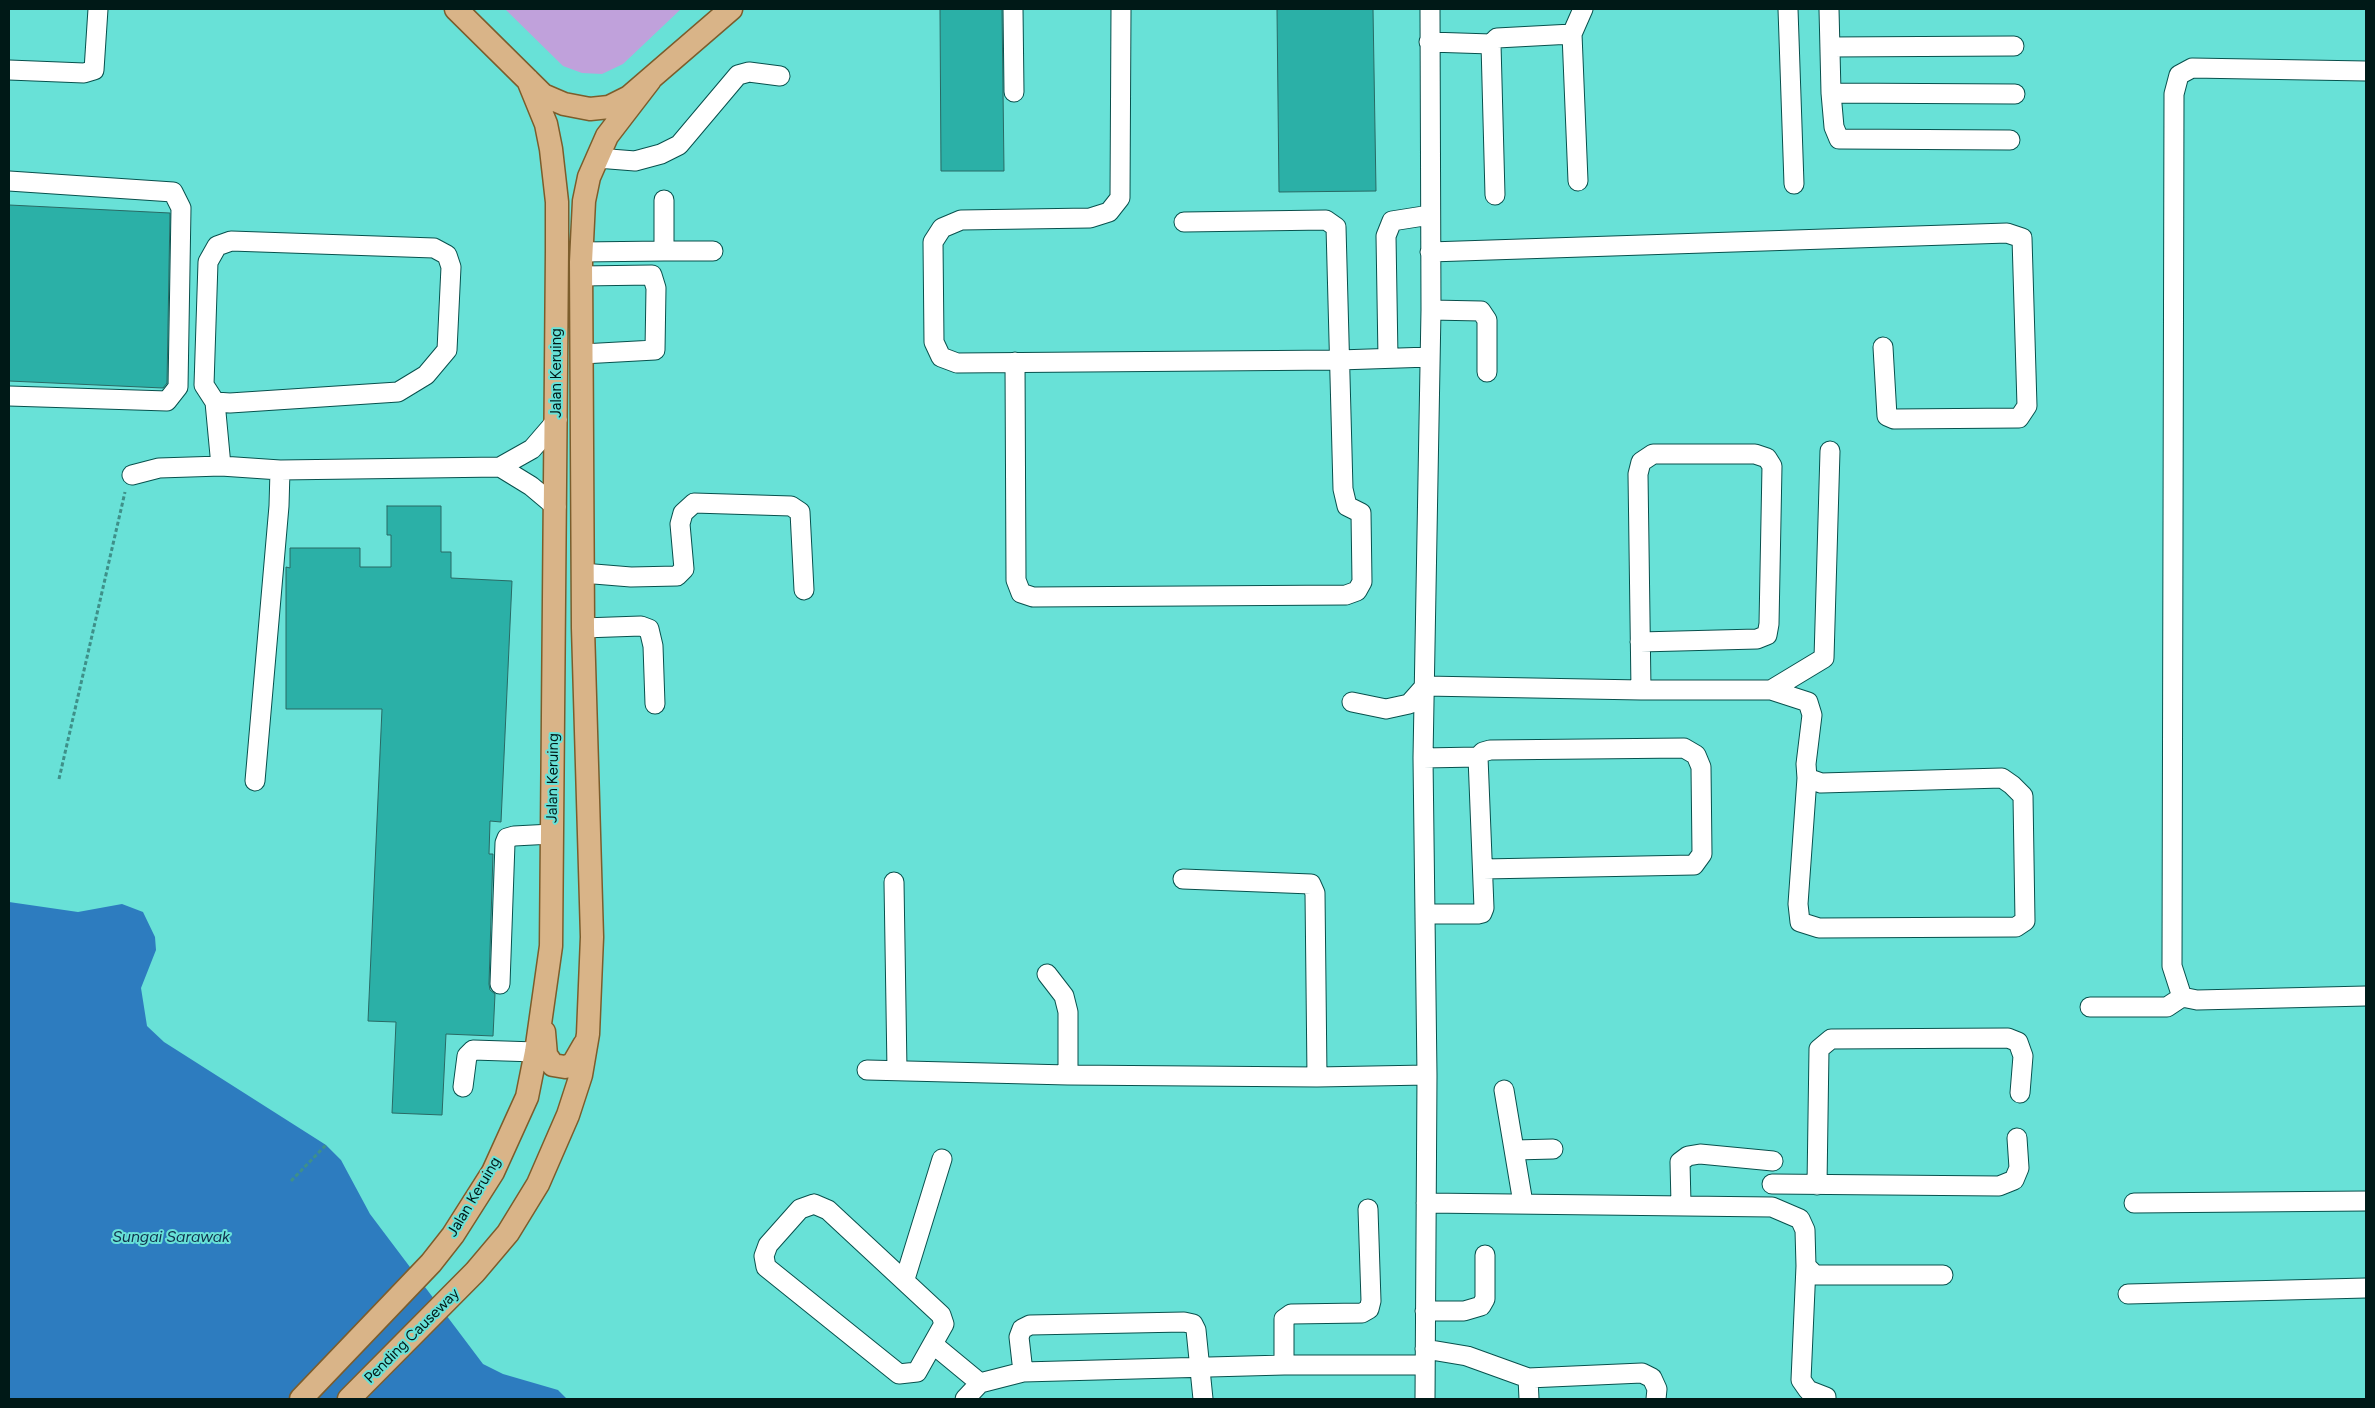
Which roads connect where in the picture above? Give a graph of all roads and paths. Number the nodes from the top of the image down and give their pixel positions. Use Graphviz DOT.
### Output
graph roads {
  1 [pos="98,9"];
  2 [pos="456,9"];
  3 [pos="731,9"];
  4 [pos="1013,9"];
  5 [pos="1121,9"];
  6 [pos="1430,9"];
  7 [pos="1583,9"];
  8 [pos="1788,9"];
  9 [pos="1828,9"];
  10 [pos="1572,34"];
  11 [pos="1429,42"];
  12 [pos="1491,44"];
  13 [pos="2014,46"];
  14 [pos="1830,47"];
  15 [pos="9,70"];
  16 [pos="2366,71"];
  17 [pos="780,76"];
  18 [pos="528,80"];
  19 [pos="650,80"];
  20 [pos="1014,92"];
  21 [pos="1831,93"];
  22 [pos="2016,94"];
  23 [pos="2010,140"];
  24 [pos="597,158"];
  25 [pos="9,181"];
  26 [pos="1578,181"];
  27 [pos="1794,184"];
  28 [pos="1496,195"];
  29 [pos="664,200"];
  30 [pos="1430,215"];
  31 [pos="1184,222"];
  32 [pos="664,251"];
  33 [pos="713,251"];
  34 [pos="581,252"];
  35 [pos="1430,252"];
  36 [pos="581,276"];
  37 [pos="1431,310"];
  38 [pos="1883,347"];
  39 [pos="582,354"];
  40 [pos="1430,357"];
  41 [pos="1388,358"];
  42 [pos="1339,360"];
  43 [pos="1015,362"];
  44 [pos="1487,372"];
  45 [pos="9,396"];
  46 [pos="215,402"];
  47 [pos="556,420"];
  48 [pos="1830,451"];
  49 [pos="221,466"];
  50 [pos="500,467"];
  51 [pos="280,470"];
  52 [pos="132,475"];
  53 [pos="556,508"];
  54 [pos="582,572"];
  55 [pos="804,590"];
  56 [pos="583,628"];
  57 [pos="1640,642"];
  58 [pos="1424,686"];
  59 [pos="1641,690"];
  60 [pos="1771,690"];
  61 [pos="1352,702"];
  62 [pos="655,704"];
  63 [pos="1478,757"];
  64 [pos="1423,758"];
  65 [pos="1807,778"];
  66 [pos="59,779"];
  67 [pos="255,782"];
  68 [pos="552,834"];
  69 [pos="1482,868"];
  70 [pos="1183,879"];
  71 [pos="894,882"];
  72 [pos="1425,914"];
  73 [pos="1047,974"];
  74 [pos="500,984"];
  75 [pos="2366,996"];
  76 [pos="2182,997"];
  77 [pos="2090,1007"];
  78 [pos="542,1016"];
  79 [pos="588,1034"];
  80 [pos="536,1052"];
  81 [pos="867,1070"];
  82 [pos="897,1070"];
  83 [pos="1068,1075"];
  84 [pos="1427,1075"];
  85 [pos="1317,1077"];
  86 [pos="463,1087"];
  87 [pos="1504,1090"];
  88 [pos="2020,1093"];
  89 [pos="2017,1138"];
  90 [pos="326,1145"];
  91 [pos="1553,1149"];
  92 [pos="1515,1150"];
  93 [pos="942,1159"];
  94 [pos="291,1181"];
  95 [pos="1772,1184"];
  96 [pos="1817,1184"];
  97 [pos="2366,1201"];
  98 [pos="1426,1203"];
  99 [pos="1523,1203"];
  100 [pos="2134,1203"];
  101 [pos="1681,1204"];
  102 [pos="1772,1207"];
  103 [pos="1368,1209"];
  104 [pos="1485,1255"];
  105 [pos="1806,1266"];
  106 [pos="475,1272"];
  107 [pos="1943,1275"];
  108 [pos="905,1280"];
  109 [pos="2366,1288"];
  110 [pos="2128,1294"];
  111 [pos="1425,1311"];
  112 [pos="934,1345"];
  113 [pos="1425,1357"];
  114 [pos="1284,1365"];
  115 [pos="1199,1368"];
  116 [pos="1023,1372"];
  117 [pos="1528,1378"];
  118 [pos="980,1383"];
  119 [pos="301,1399"];
  120 [pos="349,1399"];
  121 [pos="964,1399"];
  122 [pos="1203,1399"];
  123 [pos="1425,1399"];
  124 [pos="1529,1399"];
  125 [pos="1656,1399"];
  126 [pos="1826,1399"];
  1 -- 15 [label="street"];
  2 -- 18 [label="main road"];
  3 -- 19 [label="main road"];
  4 -- 20 [label="street"];
  5 -- 43 [label="street"];
  6 -- 11 [label="street"];
  7 -- 10 [label="street"];
  8 -- 27 [label="street"];
  9 -- 14 [label="street"];
  10 -- 12 [label="street"];
  10 -- 26 [label="street"];
  11 -- 12 [label="street"];
  11 -- 30 [label="street"];
  12 -- 28 [label="street"];
  13 -- 14 [label="street"];
  14 -- 21 [label="street"];
  16 -- 76 [label="street"];
  17 -- 24 [label="street"];
  18 -- 19 [label="main road"];
  18 -- 47 [label="main road, Jalan Keruing"];
  19 -- 24 [label="main road, Jalan Keruing"];
  21 -- 22 [label="street"];
  21 -- 23 [label="street"];
  24 -- 34 [label="main road, Jalan Keruing"];
  25 -- 45 [label="street"];
  29 -- 32 [label="street"];
  30 -- 35 [label="street"];
  30 -- 41 [label="street"];
  31 -- 42 [label="street"];
  32 -- 33 [label="street"];
  32 -- 34 [label="street"];
  34 -- 36 [label="main road, Jalan Keruing"];
  35 -- 37 [label="street"];
  35 -- 38 [label="street"];
  36 -- 39 [label="main road, Jalan Keruing"];
  36 -- 39 [label="street"];
  37 -- 40 [label="street"];
  37 -- 44 [label="street"];
  39 -- 54 [label="main road, Jalan Keruing"];
  40 -- 41 [label="street"];
  40 -- 58 [label="street"];
  41 -- 42 [label="street"];
  42 -- 43 [label="street"];
  42 -- 43 [label="street"];
  46 -- 46 [label="street"];
  46 -- 49 [label="street"];
  47 -- 50 [label="street"];
  47 -- 53 [label="main road, Jalan Keruing"];
  48 -- 60 [label="street"];
  49 -- 51 [label="street"];
  49 -- 52 [label="street"];
  50 -- 51 [label="street"];
  50 -- 53 [label="street"];
  51 -- 67 [label="street"];
  52 -- 66 [label="path"];
  53 -- 68 [label="main road, Jalan Keruing"];
  54 -- 55 [label="street"];
  54 -- 56 [label="main road, Jalan Keruing"];
  56 -- 62 [label="street"];
  56 -- 79 [label="main road, Jalan Keruing"];
  57 -- 57 [label="street"];
  57 -- 59 [label="street"];
  58 -- 59 [label="street"];
  58 -- 61 [label="street"];
  58 -- 64 [label="street"];
  59 -- 60 [label="street"];
  60 -- 65 [label="street"];
  63 -- 64 [label="street"];
  63 -- 69 [label="street"];
  63 -- 69 [label="street"];
  64 -- 72 [label="street"];
  65 -- 65 [label="street"];
  68 -- 74 [label="street"];
  68 -- 78 [label="main road, Jalan Keruing"];
  69 -- 72 [label="street"];
  70 -- 85 [label="street"];
  71 -- 82 [label="street"];
  72 -- 84 [label="street"];
  73 -- 83 [label="street"];
  75 -- 76 [label="street"];
  76 -- 77 [label="street"];
  78 -- 79 [label="main road"];
  78 -- 80 [label="main road, Jalan Keruing"];
  79 -- 106 [label="main road, Jalan Keruing"];
  80 -- 86 [label="street"];
  80 -- 119 [label="main road, Jalan Keruing"];
  81 -- 82 [label="street"];
  82 -- 83 [label="street"];
  83 -- 85 [label="street"];
  84 -- 85 [label="street"];
  84 -- 98 [label="street"];
  87 -- 92 [label="street"];
  88 -- 96 [label="street"];
  89 -- 96 [label="street"];
  90 -- 94 [label="path"];
  91 -- 92 [label="street"];
  92 -- 99 [label="street"];
  93 -- 108 [label="street"];
  95 -- 96 [label="street"];
  95 -- 101 [label="street"];
  95 -- 102 [label="street"];
  97 -- 100 [label="street"];
  98 -- 99 [label="street"];
  98 -- 111 [label="street"];
  99 -- 101 [label="street"];
  101 -- 102 [label="street"];
  102 -- 105 [label="street"];
  103 -- 114 [label="street"];
  104 -- 111 [label="street"];
  105 -- 107 [label="street"];
  105 -- 126 [label="street"];
  106 -- 120 [label="main road, Pending Causeway"];
  108 -- 112 [label="street"];
  108 -- 112 [label="street"];
  109 -- 110 [label="street"];
  111 -- 113 [label="street"];
  112 -- 118 [label="street"];
  113 -- 114 [label="street"];
  113 -- 117 [label="street"];
  113 -- 123 [label="street"];
  114 -- 115 [label="street"];
  115 -- 116 [label="street"];
  115 -- 116 [label="street"];
  115 -- 122 [label="street"];
  116 -- 118 [label="street"];
  117 -- 124 [label="street"];
  117 -- 125 [label="street"];
  118 -- 121 [label="street"];
}
